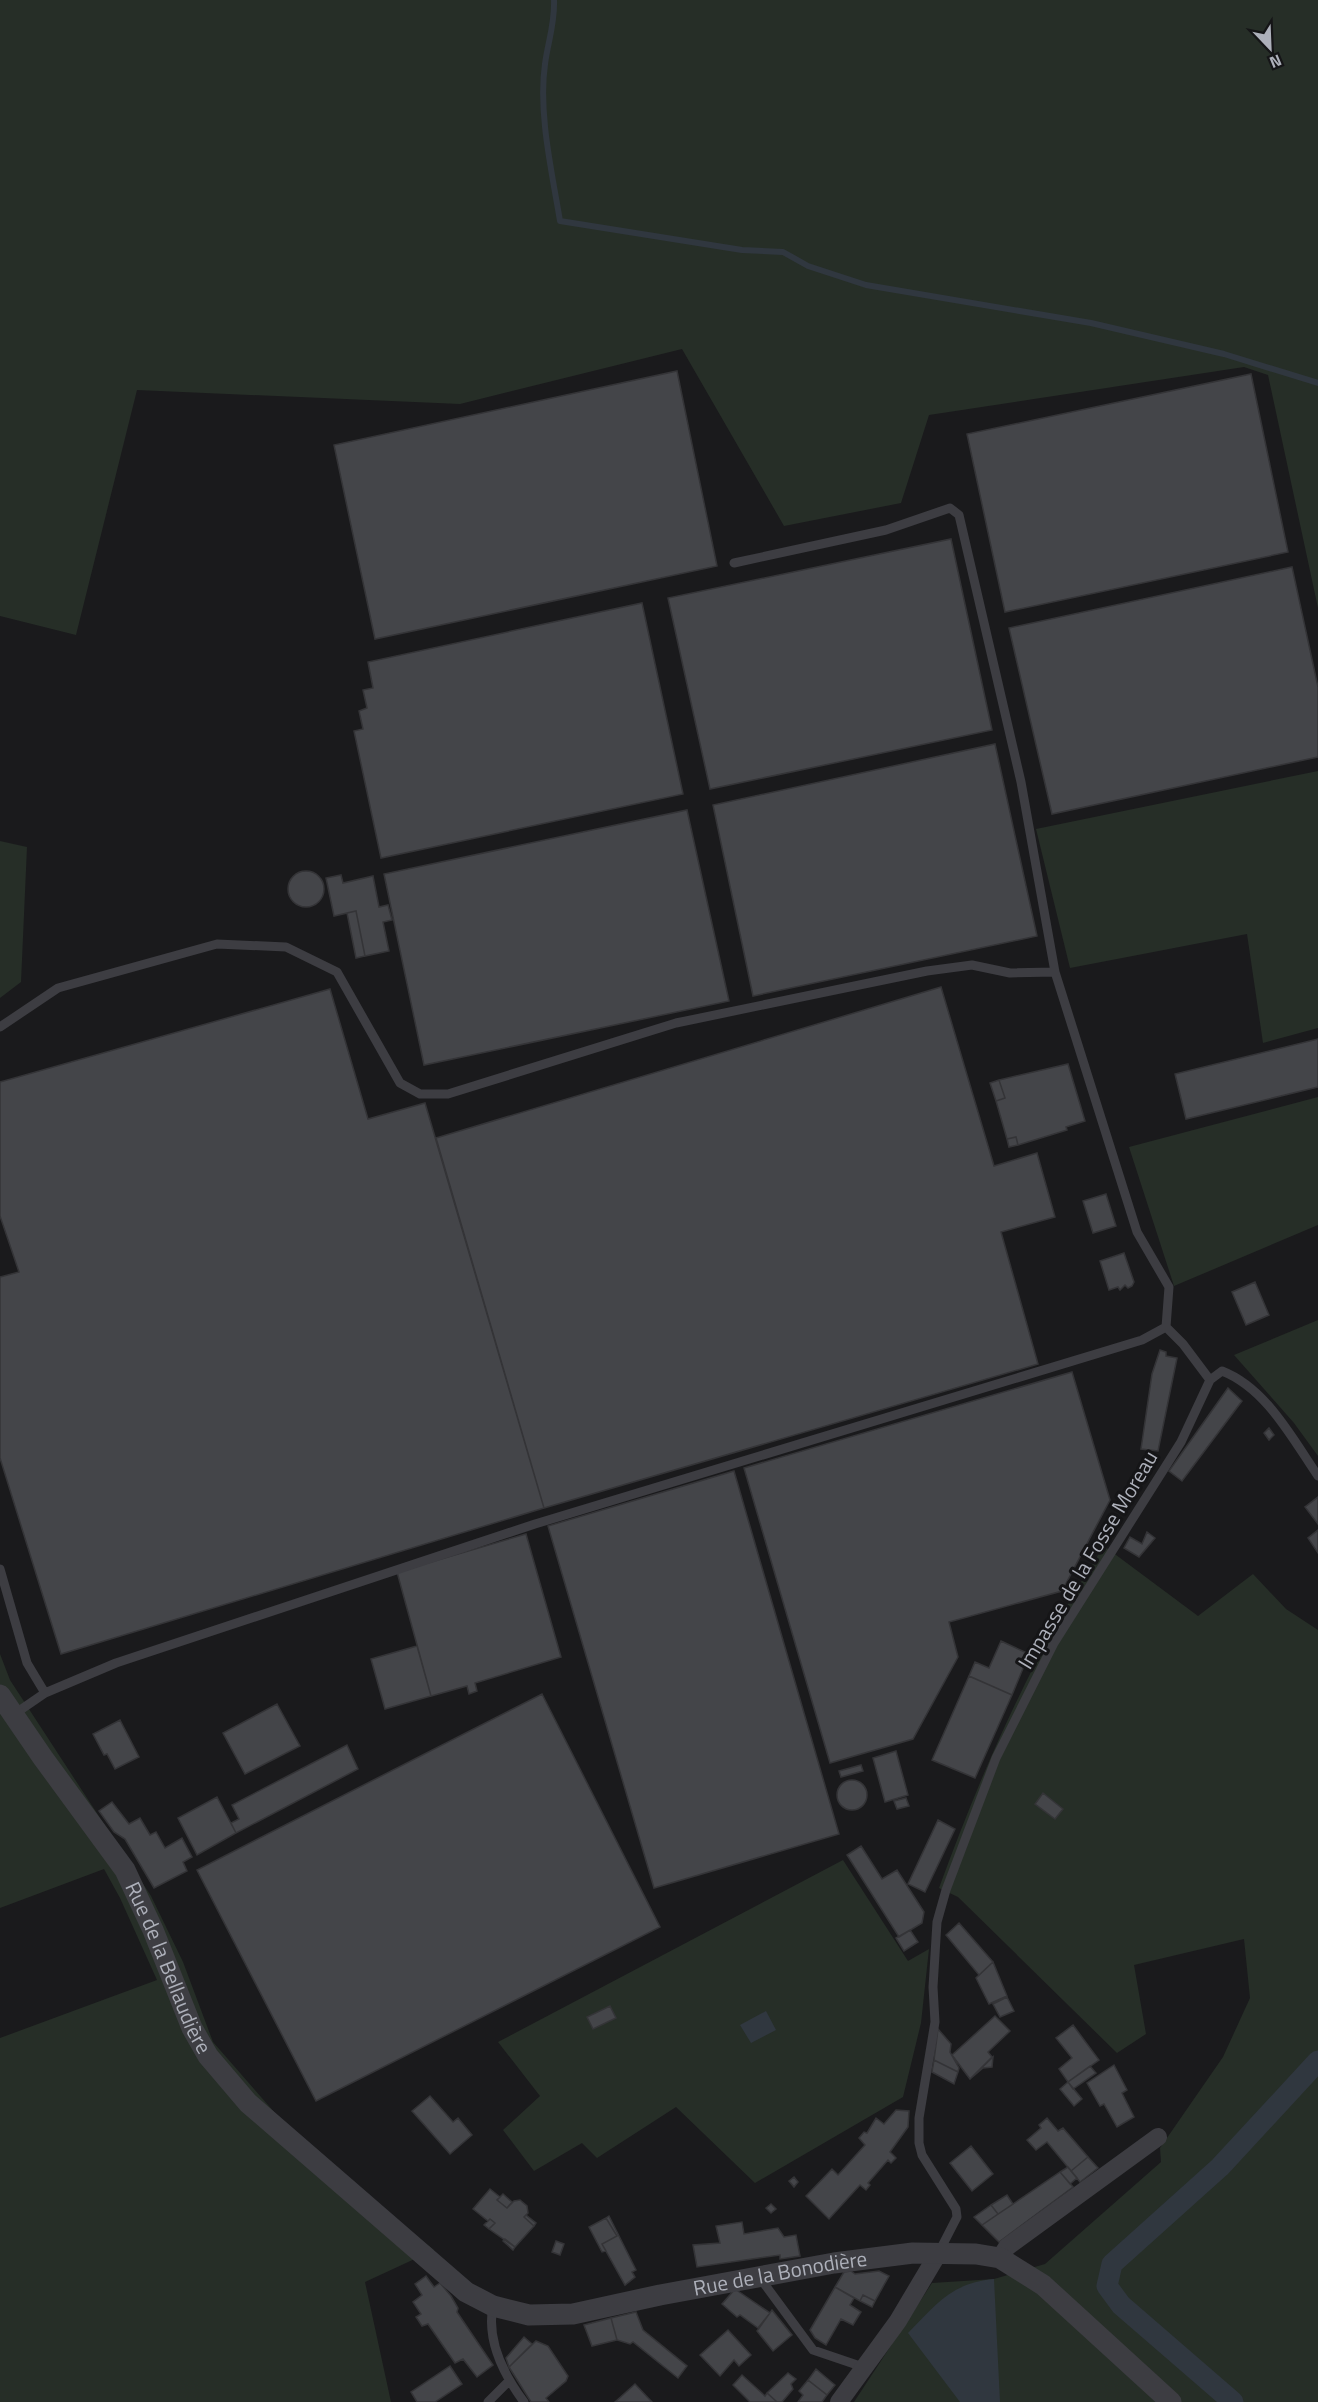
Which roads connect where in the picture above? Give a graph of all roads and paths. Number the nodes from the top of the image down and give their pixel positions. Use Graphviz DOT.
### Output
graph roads {
  1 [pos="734,563"];
  2 [pos="1055,972"];
  3 [pos="0,1027"];
  4 [pos="1166,1327"];
  5 [pos="1210,1380"];
  6 [pos="1318,1476"];
  7 [pos="0,1569"];
  8 [pos="45,1693"];
  9 [pos="0,1695"];
  10 [pos="13,1714"];
  11 [pos="1158,2137"];
  12 [pos="371,2212"];
  13 [pos="939,2252"];
  14 [pos="1000,2258"];
  15 [pos="759,2276"];
  16 [pos="493,2306"];
  17 [pos="866,2368"];
  18 [pos="508,2381"];
  19 [pos="488,2402"];
  20 [pos="524,2402"];
  21 [pos="839,2402"];
  22 [pos="1171,2402"];
  1 -- 2 [label="lane"];
  2 -- 3 [label="lane"];
  2 -- 4 [label="lane"];
  4 -- 5 [label="lane"];
  4 -- 8 [label="lane"];
  5 -- 6 [label="lane"];
  5 -- 13 [label="lane, Impasse de la Fosse Moreau"];
  7 -- 8 [label="lane"];
  8 -- 10 [label="lane"];
  9 -- 10 [label="street, Rue de la Bellaudière"];
  10 -- 12 [label="street, Rue de la Bellaudière"];
  11 -- 14 [label="street"];
  12 -- 16 [label="street, Rue de la Bonodière"];
  13 -- 14 [label="street, Rue de la Bonodière"];
  13 -- 15 [label="street, Rue de la Bonodière"];
  13 -- 17 [label="street"];
  14 -- 22 [label="street, Rue de la Bonodière"];
  15 -- 16 [label="street, Rue de la Bonodière"];
  15 -- 17 [label="lane"];
  16 -- 18 [label="lane"];
  17 -- 21 [label="street"];
  18 -- 19 [label="lane"];
  18 -- 20 [label="lane"];
}
